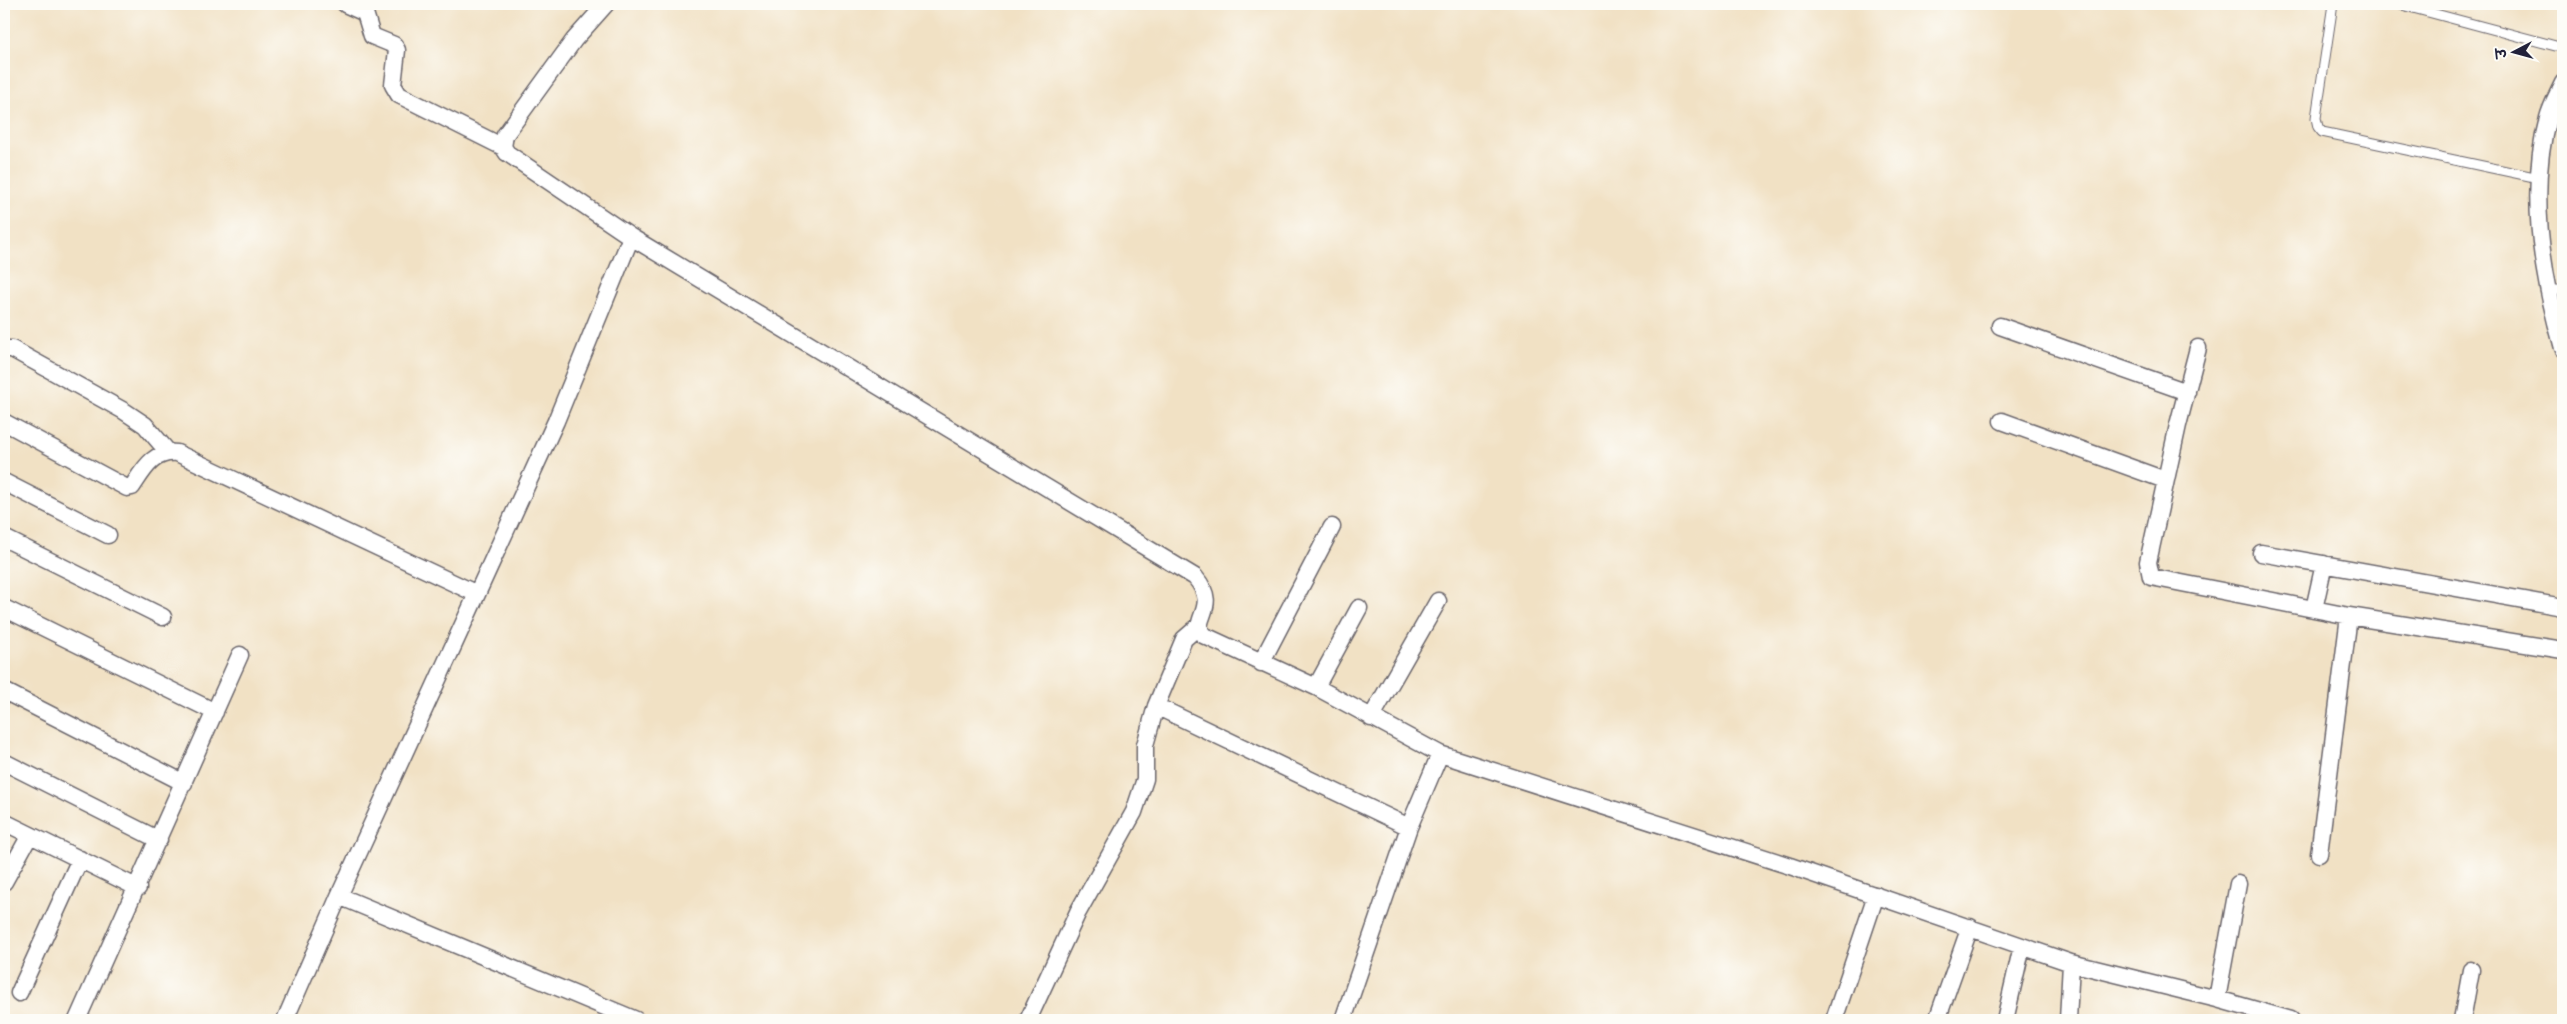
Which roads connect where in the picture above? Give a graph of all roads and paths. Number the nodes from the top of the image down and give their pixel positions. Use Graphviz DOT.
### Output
graph roads {
  1 [pos="344,4"];
  2 [pos="2333,4"];
  3 [pos="2398,4"];
  4 [pos="601,5"];
  5 [pos="2563,48"];
  6 [pos="2563,83"];
  7 [pos="503,147"];
  8 [pos="2538,178"];
  9 [pos="631,237"];
  10 [pos="2557,290"];
  11 [pos="2000,326"];
  12 [pos="2198,348"];
  13 [pos="2563,348"];
  14 [pos="4,349"];
  15 [pos="2187,392"];
  16 [pos="2002,421"];
  17 [pos="4,422"];
  18 [pos="168,452"];
  19 [pos="2165,480"];
  20 [pos="4,482"];
  21 [pos="1332,527"];
  22 [pos="108,535"];
  23 [pos="4,538"];
  24 [pos="2262,553"];
  25 [pos="2324,564"];
  26 [pos="477,594"];
  27 [pos="1438,602"];
  28 [pos="2563,607"];
  29 [pos="4,608"];
  30 [pos="1359,608"];
  31 [pos="2314,609"];
  32 [pos="2349,616"];
  33 [pos="163,617"];
  34 [pos="1199,626"];
  35 [pos="2563,650"];
  36 [pos="240,656"];
  37 [pos="1261,663"];
  38 [pos="1316,687"];
  39 [pos="4,691"];
  40 [pos="1156,706"];
  41 [pos="215,712"];
  42 [pos="1371,718"];
  43 [pos="1440,754"];
  44 [pos="4,762"];
  45 [pos="184,783"];
  46 [pos="4,822"];
  47 [pos="1409,827"];
  48 [pos="30,835"];
  49 [pos="160,840"];
  50 [pos="2319,854"];
  51 [pos="80,859"];
  52 [pos="4,882"];
  53 [pos="2238,884"];
  54 [pos="138,888"];
  55 [pos="339,896"];
  56 [pos="1876,896"];
  57 [pos="1970,927"];
  58 [pos="2022,946"];
  59 [pos="2071,963"];
  60 [pos="2471,970"];
  61 [pos="19,993"];
  62 [pos="2218,999"];
  63 [pos="2270,1018"];
  64 [pos="77,1020"];
  65 [pos="285,1020"];
  66 [pos="636,1020"];
  67 [pos="1028,1020"];
  68 [pos="1344,1020"];
  69 [pos="1834,1020"];
  70 [pos="1937,1020"];
  71 [pos="2005,1020"];
  72 [pos="2068,1020"];
  73 [pos="2292,1020"];
  74 [pos="2462,1020"];
  1 -- 7 [label="street"];
  2 -- 8 [label="lane"];
  3 -- 5 [label="lane"];
  4 -- 7 [label="street"];
  6 -- 8 [label="street"];
  7 -- 9 [label="street"];
  8 -- 10 [label="street"];
  9 -- 26 [label="street"];
  9 -- 34 [label="street"];
  10 -- 13 [label="street"];
  11 -- 15 [label="street"];
  12 -- 15 [label="street"];
  14 -- 18 [label="street"];
  15 -- 19 [label="street"];
  16 -- 19 [label="street"];
  17 -- 18 [label="street"];
  18 -- 26 [label="street"];
  19 -- 31 [label="street"];
  20 -- 22 [label="street"];
  21 -- 37 [label="street"];
  23 -- 33 [label="street"];
  24 -- 25 [label="street"];
  25 -- 28 [label="street"];
  25 -- 31 [label="street"];
  26 -- 55 [label="street"];
  27 -- 42 [label="street"];
  29 -- 41 [label="street"];
  30 -- 38 [label="street"];
  31 -- 32 [label="street"];
  32 -- 35 [label="street"];
  32 -- 50 [label="street"];
  34 -- 37 [label="street"];
  34 -- 40 [label="street"];
  36 -- 41 [label="street"];
  37 -- 38 [label="street"];
  38 -- 42 [label="street"];
  39 -- 45 [label="street"];
  40 -- 47 [label="street"];
  40 -- 67 [label="street"];
  41 -- 45 [label="street"];
  42 -- 43 [label="street"];
  43 -- 47 [label="street"];
  43 -- 56 [label="street"];
  44 -- 49 [label="street"];
  45 -- 49 [label="street"];
  46 -- 48 [label="street"];
  47 -- 68 [label="street"];
  48 -- 51 [label="street"];
  48 -- 52 [label="street"];
  49 -- 54 [label="street"];
  51 -- 54 [label="street"];
  51 -- 61 [label="street"];
  53 -- 62 [label="street"];
  54 -- 64 [label="street"];
  55 -- 65 [label="street"];
  55 -- 66 [label="street"];
  56 -- 57 [label="street"];
  56 -- 69 [label="street"];
  57 -- 58 [label="street"];
  57 -- 70 [label="street"];
  58 -- 59 [label="street"];
  58 -- 71 [label="street"];
  59 -- 62 [label="street"];
  59 -- 72 [label="street"];
  60 -- 74 [label="street"];
  62 -- 63 [label="street"];
  63 -- 73 [label="street"];
}
